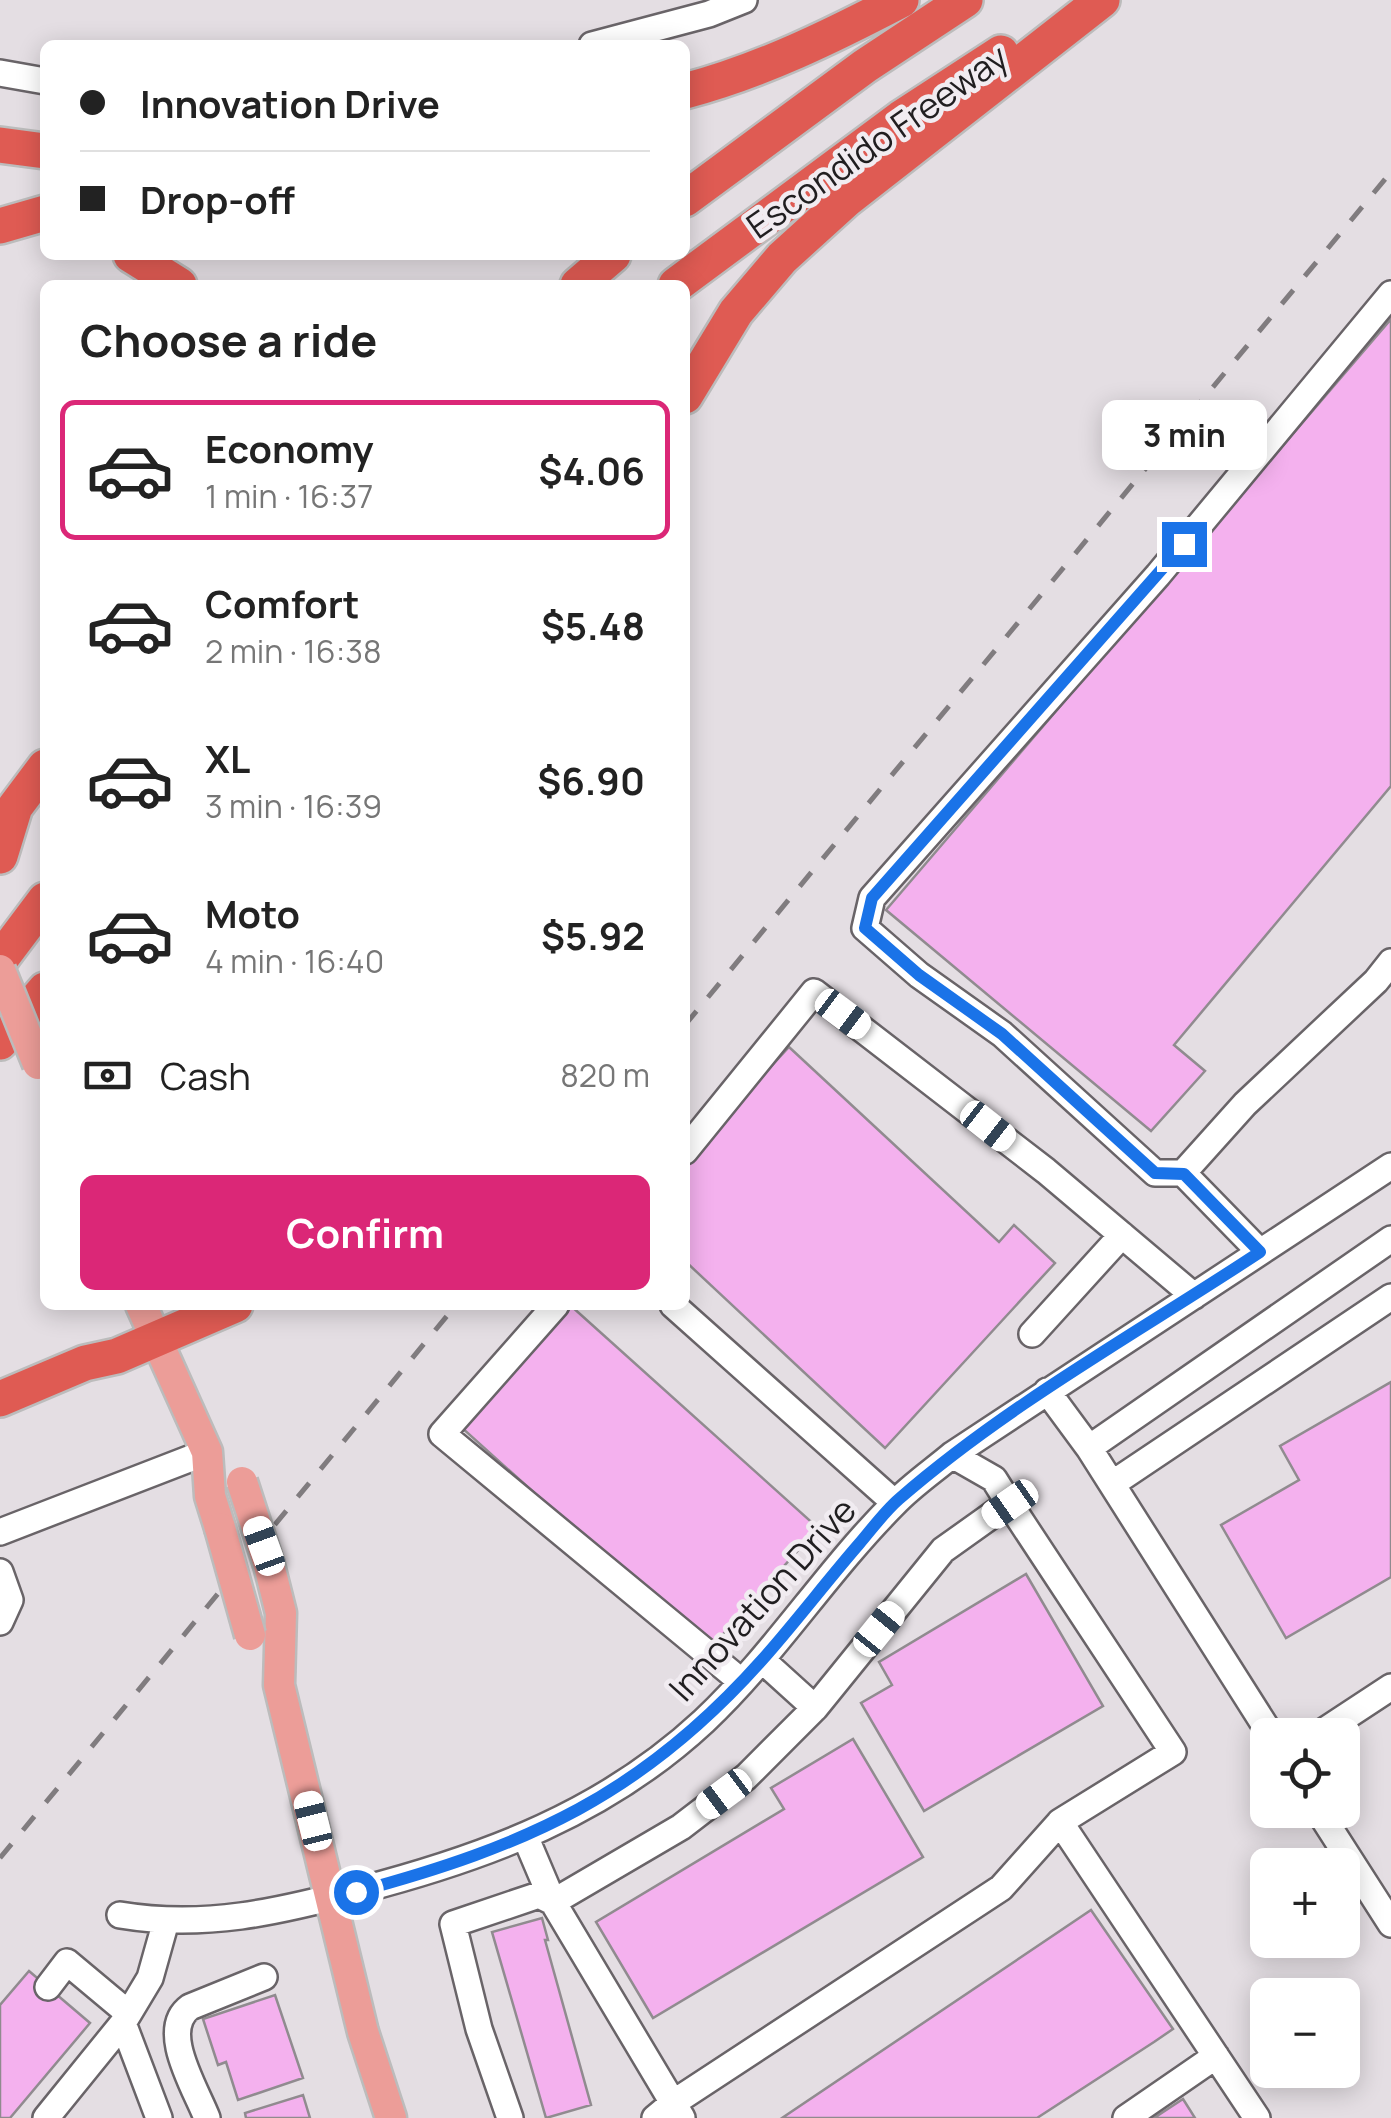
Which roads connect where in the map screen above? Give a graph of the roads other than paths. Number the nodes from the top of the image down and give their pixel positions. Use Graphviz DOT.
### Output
graph roads {
  1 [pos="744,0"];
  2 [pos="901,0"];
  3 [pos="965,0"];
  4 [pos="1081,0"];
  5 [pos="1102,0"];
  6 [pos="611,40"];
  7 [pos="0,74"];
  8 [pos="40,80"];
  9 [pos="690,89"];
  10 [pos="0,146"];
  11 [pos="40,150"];
  12 [pos="690,196"];
  13 [pos="40,214"];
  14 [pos="0,226"];
  15 [pos="40,239"];
  16 [pos="0,247"];
  17 [pos="139,260"];
  18 [pos="607,260"];
  19 [pos="171,280"];
  20 [pos="584,280"];
  21 [pos="683,280"];
  22 [pos="1391,294"];
  23 [pos="690,388"];
  24 [pos="40,773"];
  25 [pos="40,811"];
  26 [pos="0,858"];
  27 [pos="40,907"];
  28 [pos="0,960"];
  29 [pos="1391,962"];
  30 [pos="0,970"];
  31 [pos="40,996"];
  32 [pos="0,1042"];
  33 [pos="40,1070"];
  34 [pos="690,1145"];
  35 [pos="1184,1174"];
  36 [pos="1388,1174"];
  37 [pos="1122,1236"];
  38 [pos="1391,1239"];
  39 [pos="1260,1252"];
  40 [pos="1194,1296"];
  41 [pos="1391,1297"];
  42 [pos="143,1310"];
  43 [pos="223,1310"];
  44 [pos="552,1310"];
  45 [pos="680,1310"];
  46 [pos="1032,1334"];
  47 [pos="156,1339"];
  48 [pos="1047,1390"];
  49 [pos="0,1399"];
  50 [pos="1089,1448"];
  51 [pos="207,1452"];
  52 [pos="952,1455"];
  53 [pos="1112,1484"];
  54 [pos="894,1503"];
  55 [pos="1010,1504"];
  56 [pos="0,1532"];
  57 [pos="0,1572"];
  58 [pos="0,1622"];
  59 [pos="762,1660"];
  60 [pos="742,1682"];
  61 [pos="279,1685"];
  62 [pos="1391,1688"];
  63 [pos="815,1708"];
  64 [pos="1260,1718"];
  65 [pos="1344,1718"];
  66 [pos="1060,1822"];
  67 [pos="1330,1828"];
  68 [pos="525,1836"];
  69 [pos="331,1898"];
  70 [pos="554,1902"];
  71 [pos="120,1916"];
  72 [pos="166,1921"];
  73 [pos="1391,1924"];
  74 [pos="264,1977"];
  75 [pos="48,1987"];
  76 [pos="126,2018"];
  77 [pos="1216,2056"];
  78 [pos="193,2082"];
  79 [pos="155,2108"];
  80 [pos="670,2113"];
  81 [pos="46,2118"];
  82 [pos="207,2118"];
  83 [pos="391,2118"];
  84 [pos="510,2118"];
  85 [pos="1126,2118"];
  86 [pos="1257,2118"];
  1 -- 6 [label="street"];
  2 -- 9 [label="highway"];
  3 -- 12 [label="highway, Escondido Freeway"];
  4 -- 21 [label="highway, Escondido Freeway"];
  5 -- 23 [label="highway"];
  7 -- 8 [label="street"];
  10 -- 11 [label="highway"];
  13 -- 14 [label="highway"];
  15 -- 16 [label="highway"];
  17 -- 19 [label="highway"];
  18 -- 20 [label="highway"];
  22 -- 35 [label="street"];
  24 -- 26 [label="highway"];
  25 -- 26 [label="highway"];
  27 -- 28 [label="highway"];
  29 -- 35 [label="street"];
  30 -- 33 [label="main road, bridge"];
  31 -- 32 [label="highway"];
  34 -- 37 [label="street"];
  35 -- 39 [label="street"];
  36 -- 39 [label="street, Innovation Drive"];
  37 -- 40 [label="street"];
  37 -- 46 [label="street"];
  38 -- 50 [label="street"];
  39 -- 40 [label="street, Innovation Drive"];
  40 -- 48 [label="street, Innovation Drive"];
  41 -- 53 [label="street"];
  42 -- 47 [label="main road"];
  43 -- 47 [label="highway"];
  44 -- 60 [label="street"];
  45 -- 54 [label="street"];
  47 -- 49 [label="highway"];
  47 -- 51 [label="main road"];
  48 -- 50 [label="street"];
  48 -- 52 [label="street, Innovation Drive"];
  50 -- 53 [label="street"];
  51 -- 56 [label="street"];
  51 -- 61 [label="main road, bridge"];
  51 -- 61 [label="main road, bridge"];
  52 -- 54 [label="street, Innovation Drive"];
  52 -- 55 [label="street"];
  53 -- 64 [label="street"];
  54 -- 59 [label="street, Innovation Drive"];
  55 -- 63 [label="street"];
  55 -- 66 [label="street"];
  57 -- 58 [label="street"];
  59 -- 60 [label="street, Innovation Drive"];
  59 -- 63 [label="street"];
  60 -- 68 [label="street, Innovation Drive"];
  61 -- 69 [label="main road"];
  62 -- 65 [label="street"];
  63 -- 70 [label="street"];
  66 -- 77 [label="street"];
  66 -- 80 [label="street"];
  67 -- 73 [label="street"];
  68 -- 69 [label="street, Innovation Drive"];
  68 -- 70 [label="street"];
  69 -- 72 [label="street, Innovation Drive"];
  69 -- 83 [label="main road"];
  70 -- 80 [label="street"];
  70 -- 84 [label="street"];
  71 -- 72 [label="street, Innovation Drive"];
  72 -- 76 [label="street"];
  74 -- 78 [label="street"];
  75 -- 76 [label="street"];
  76 -- 79 [label="street"];
  76 -- 81 [label="street"];
  77 -- 85 [label="street"];
  77 -- 86 [label="street"];
  78 -- 79 [label="street"];
  78 -- 82 [label="street"];
}
